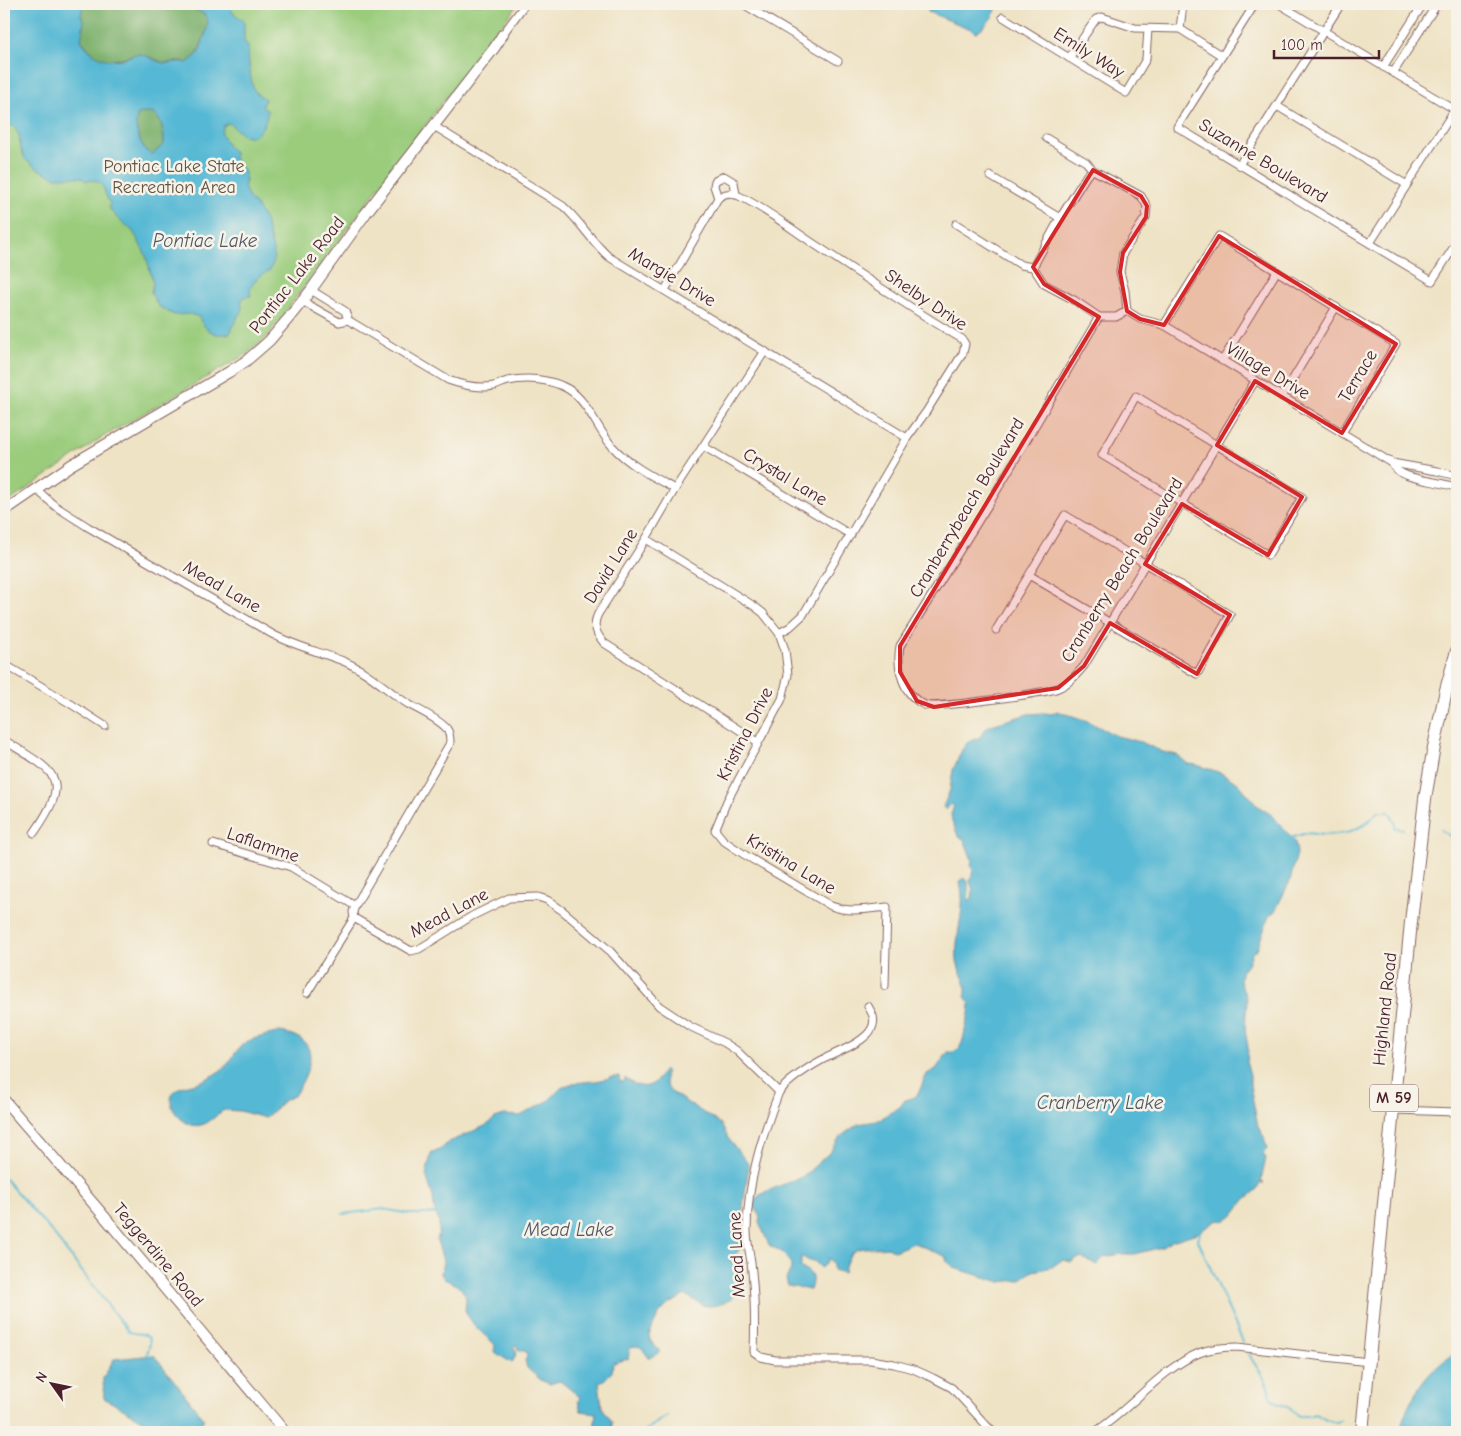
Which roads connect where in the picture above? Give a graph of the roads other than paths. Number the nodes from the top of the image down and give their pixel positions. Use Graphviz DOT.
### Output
graph roads {
  1 [pos="525,4"];
  2 [pos="743,4"];
  3 [pos="1183,4"];
  4 [pos="1255,4"];
  5 [pos="1279,4"];
  6 [pos="1341,4"];
  7 [pos="1423,4"];
  8 [pos="1435,7"];
  9 [pos="1002,18"];
  10 [pos="1148,29"];
  11 [pos="1180,29"];
  12 [pos="1324,31"];
  13 [pos="504,34"];
  14 [pos="1222,56"];
  15 [pos="1069,58"];
  16 [pos="838,61"];
  17 [pos="1384,67"];
  18 [pos="1393,73"];
  19 [pos="1277,106"];
  20 [pos="1456,109"];
  21 [pos="434,126"];
  22 [pos="1046,138"];
  23 [pos="1239,165"];
  24 [pos="1093,170"];
  25 [pos="990,176"];
  26 [pos="1407,185"];
  27 [pos="736,195"];
  28 [pos="718,198"];
  29 [pos="1060,218"];
  30 [pos="956,224"];
  31 [pos="1457,242"];
  32 [pos="1370,243"];
  33 [pos="1034,267"];
  34 [pos="1278,271"];
  35 [pos="311,290"];
  36 [pos="665,290"];
  37 [pos="302,301"];
  38 [pos="1336,307"];
  39 [pos="1127,311"];
  40 [pos="1099,317"];
  41 [pos="348,320"];
  42 [pos="1164,325"];
  43 [pos="766,352"];
  44 [pos="1222,361"];
  45 [pos="1255,381"];
  46 [pos="1282,397"];
  47 [pos="1342,433"];
  48 [pos="907,438"];
  49 [pos="1217,444"];
  50 [pos="703,446"];
  51 [pos="1392,463"];
  52 [pos="1457,476"];
  53 [pos="1457,488"];
  54 [pos="36,489"];
  55 [pos="675,489"];
  56 [pos="1182,504"];
  57 [pos="4,511"];
  58 [pos="851,535"];
  59 [pos="646,539"];
  60 [pos="1145,564"];
  61 [pos="1029,575"];
  62 [pos="1110,623"];
  63 [pos="996,630"];
  64 [pos="779,633"];
  65 [pos="1457,651"];
  66 [pos="4,664"];
  67 [pos="934,707"];
  68 [pos="105,726"];
  69 [pos="4,740"];
  70 [pos="758,742"];
  71 [pos="716,832"];
  72 [pos="34,833"];
  73 [pos="213,844"];
  74 [pos="355,906"];
  75 [pos="354,918"];
  76 [pos="885,986"];
  77 [pos="307,993"];
  78 [pos="868,1006"];
  79 [pos="779,1092"];
  80 [pos="4,1100"];
  81 [pos="1393,1110"];
  82 [pos="1457,1112"];
  83 [pos="1369,1362"];
  84 [pos="286,1432"];
  85 [pos="995,1432"];
  86 [pos="1095,1432"];
  87 [pos="1362,1432"];
  1 -- 13 [label="street, Pontiac Lake Road"];
  2 -- 16 [label="street"];
  3 -- 11 [label="street"];
  4 -- 14 [label="street, Suzanne Boulevard"];
  5 -- 12 [label="street"];
  6 -- 12 [label="street"];
  7 -- 8 [label="street"];
  7 -- 17 [label="street"];
  8 -- 18 [label="street"];
  9 -- 15 [label="street, Emily Way"];
  10 -- 11 [label="street"];
  10 -- 15 [label="street"];
  10 -- 15 [label="street, Emily Way"];
  11 -- 14 [label="street"];
  12 -- 17 [label="street"];
  12 -- 19 [label="street"];
  13 -- 21 [label="street, Pontiac Lake Road"];
  14 -- 23 [label="street, Suzanne Boulevard"];
  17 -- 18 [label="street"];
  18 -- 20 [label="street"];
  19 -- 23 [label="street"];
  19 -- 26 [label="street"];
  20 -- 26 [label="street"];
  21 -- 35 [label="street, Pontiac Lake Road"];
  21 -- 36 [label="street, Margie Drive"];
  22 -- 24 [label="street"];
  23 -- 32 [label="street, Suzanne Boulevard"];
  24 -- 29 [label="street"];
  24 -- 39 [label="street"];
  25 -- 29 [label="street"];
  26 -- 32 [label="street"];
  27 -- 28 [label="street"];
  27 -- 28 [label="street"];
  27 -- 48 [label="street, Shelby Drive"];
  28 -- 36 [label="street"];
  29 -- 33 [label="street"];
  30 -- 33 [label="street"];
  31 -- 32 [label="street, Suzanne Boulevard"];
  33 -- 40 [label="street"];
  34 -- 38 [label="street"];
  34 -- 42 [label="street"];
  34 -- 44 [label="street"];
  35 -- 37 [label="street, Pontiac Lake Road"];
  35 -- 41 [label="street"];
  36 -- 43 [label="street, Margie Drive"];
  37 -- 41 [label="street"];
  37 -- 54 [label="street, Pontiac Lake Road"];
  38 -- 46 [label="street"];
  38 -- 47 [label="street, Terrace"];
  39 -- 40 [label="street"];
  39 -- 42 [label="street, Village Drive"];
  40 -- 67 [label="street, Cranberrybeach Boulevard"];
  41 -- 55 [label="street"];
  42 -- 44 [label="street, Village Drive"];
  43 -- 48 [label="street, Margie Drive"];
  43 -- 50 [label="street, David Lane"];
  44 -- 45 [label="street, Village Drive"];
  45 -- 46 [label="street, Village Drive"];
  45 -- 49 [label="street, Cranberry Beach Boulevard"];
  46 -- 47 [label="street, Village Drive"];
  47 -- 51 [label="street, Village Drive"];
  48 -- 58 [label="street, Shelby Drive"];
  49 -- 56 [label="street, Cranberry Beach Boulevard"];
  49 -- 56 [label="street"];
  49 -- 56 [label="street"];
  50 -- 55 [label="street, David Lane"];
  50 -- 58 [label="street, Crystal Lane"];
  51 -- 52 [label="street, Village Drive"];
  51 -- 53 [label="street, Village Drive"];
  54 -- 57 [label="street, Pontiac Lake Road"];
  54 -- 74 [label="street, Mead Lane"];
  55 -- 59 [label="street, David Lane"];
  56 -- 60 [label="street, Cranberry Beach Boulevard"];
  58 -- 64 [label="street, Shelby Drive"];
  59 -- 64 [label="street, Kristina Drive"];
  59 -- 70 [label="street, David Lane"];
  60 -- 61 [label="street"];
  60 -- 62 [label="street, Cranberry Beach Boulevard"];
  60 -- 62 [label="street"];
  61 -- 62 [label="street"];
  61 -- 63 [label="street"];
  62 -- 67 [label="street, Cranberry Beach Boulevard"];
  64 -- 70 [label="street, Kristina Drive"];
  65 -- 81 [label="highway, Highland Road / M 59"];
  66 -- 68 [label="street"];
  69 -- 72 [label="street"];
  70 -- 71 [label="street, Kristina Drive"];
  71 -- 76 [label="street, Kristina Lane"];
  73 -- 74 [label="street, Laflamme"];
  74 -- 75 [label="street, Mead Lane"];
  75 -- 77 [label="street"];
  75 -- 79 [label="street, Mead Lane"];
  78 -- 79 [label="street"];
  79 -- 85 [label="street, Mead Lane"];
  80 -- 84 [label="street, Teggerdine Road"];
  81 -- 82 [label="street"];
  81 -- 83 [label="highway, Highland Road / M 59"];
  83 -- 86 [label="street"];
  83 -- 87 [label="highway, Highland Road / M 59"];
}
